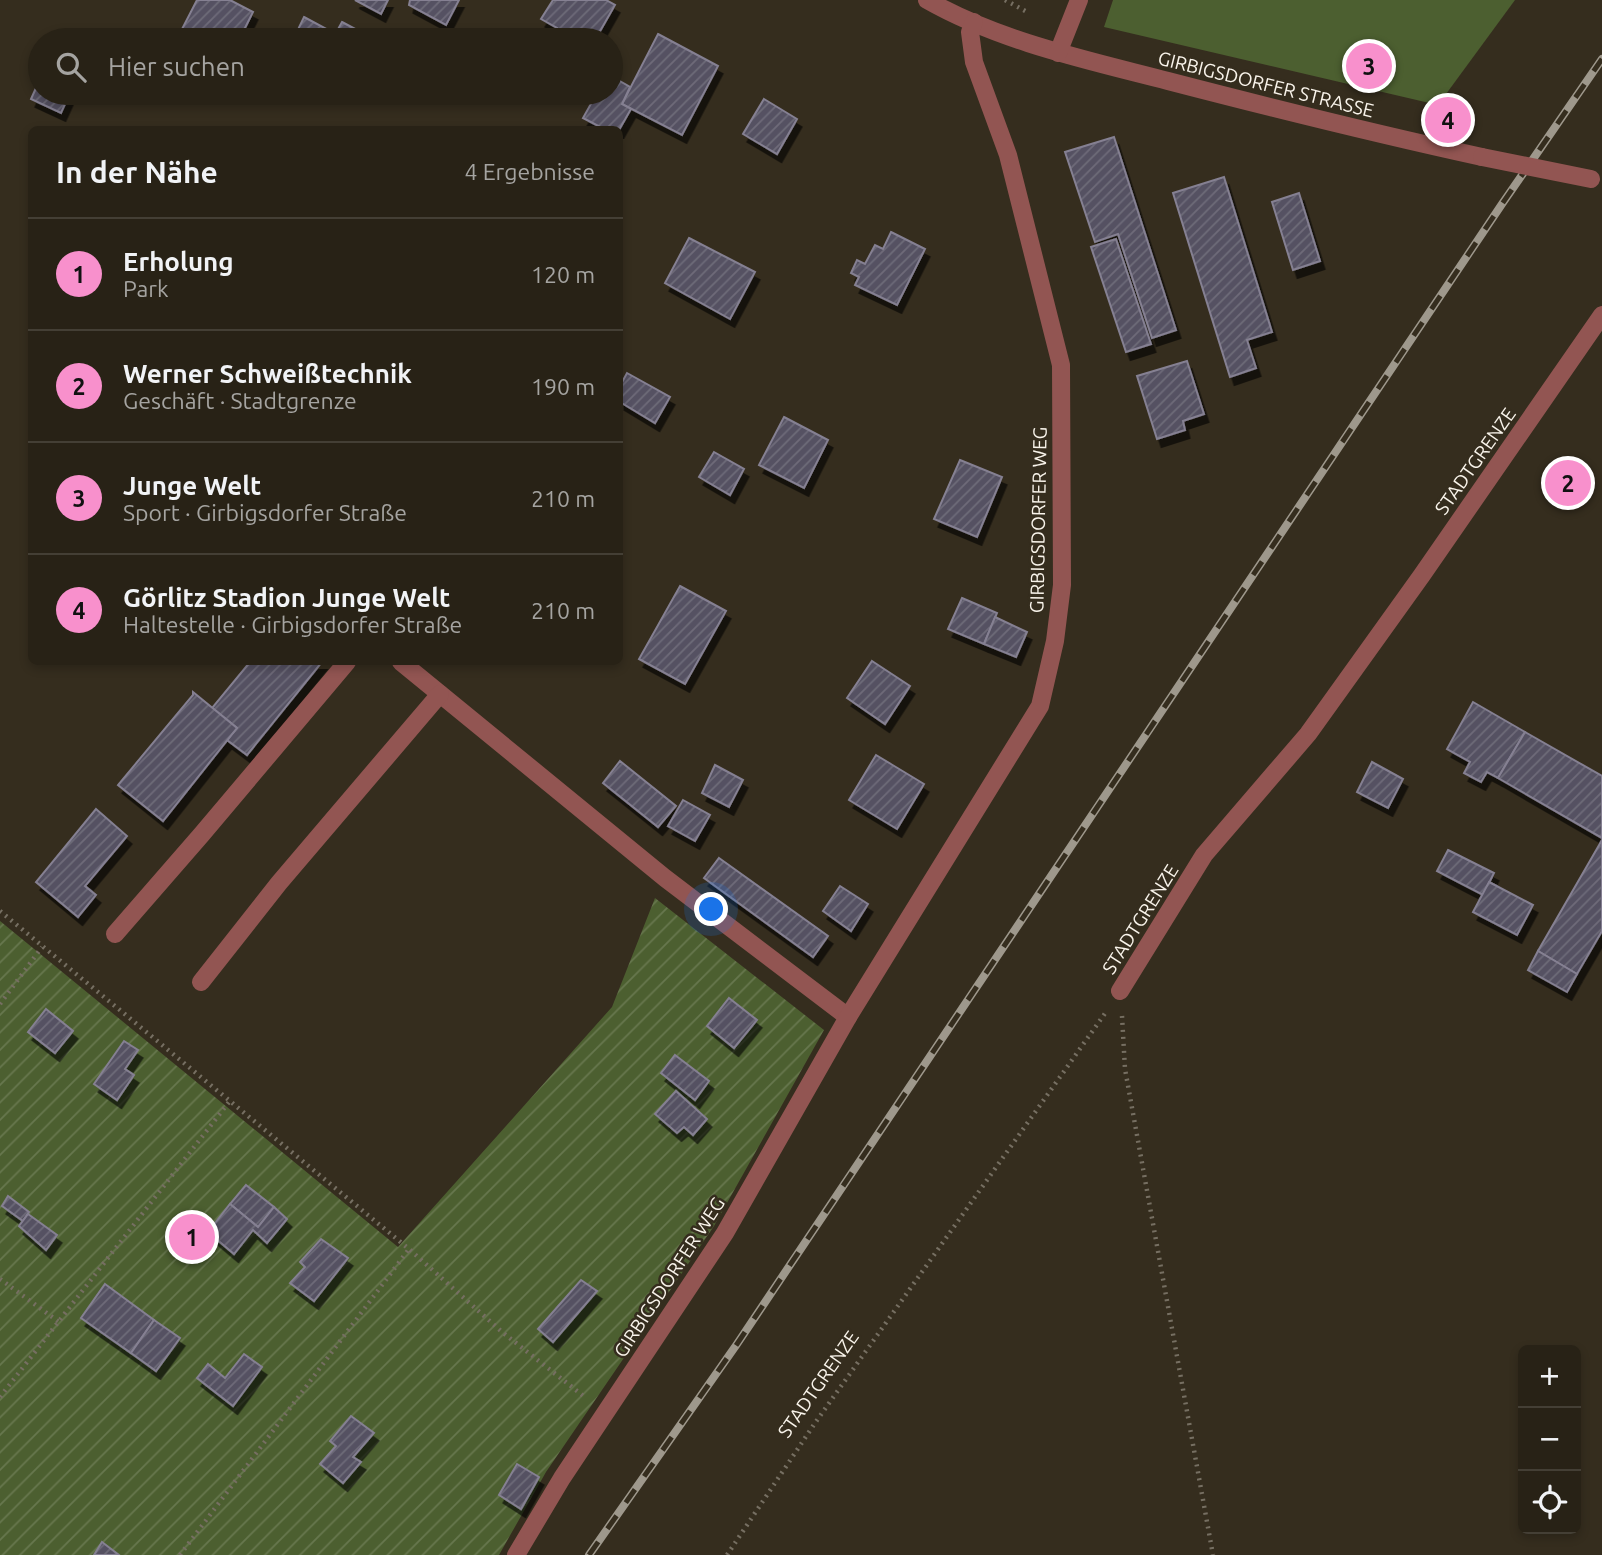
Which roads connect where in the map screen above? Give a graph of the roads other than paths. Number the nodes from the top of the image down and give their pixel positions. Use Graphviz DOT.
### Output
graph roads {
  1 [pos="927,0"];
  2 [pos="1079,0"];
  3 [pos="974,22"];
  4 [pos="1058,53"];
  5 [pos="1596,180"];
  6 [pos="1602,315"];
  7 [pos="344,665"];
  8 [pos="405,665"];
  9 [pos="440,694"];
  10 [pos="115,934"];
  11 [pos="201,982"];
  12 [pos="1120,991"];
  13 [pos="848,1017"];
  14 [pos="516,1555"];
  1 -- 3 [label="street, GIRBIGSDORFER STRASSE"];
  2 -- 4 [label="street"];
  3 -- 4 [label="street, GIRBIGSDORFER STRASSE"];
  3 -- 13 [label="street, GIRBIGSDORFER WEG"];
  4 -- 5 [label="street, GIRBIGSDORFER STRASSE, bridge"];
  6 -- 12 [label="street, STADTGRENZE"];
  7 -- 10 [label="street"];
  8 -- 9 [label="street"];
  9 -- 11 [label="street"];
  9 -- 13 [label="street"];
  13 -- 14 [label="street, GIRBIGSDORFER WEG"];
}
